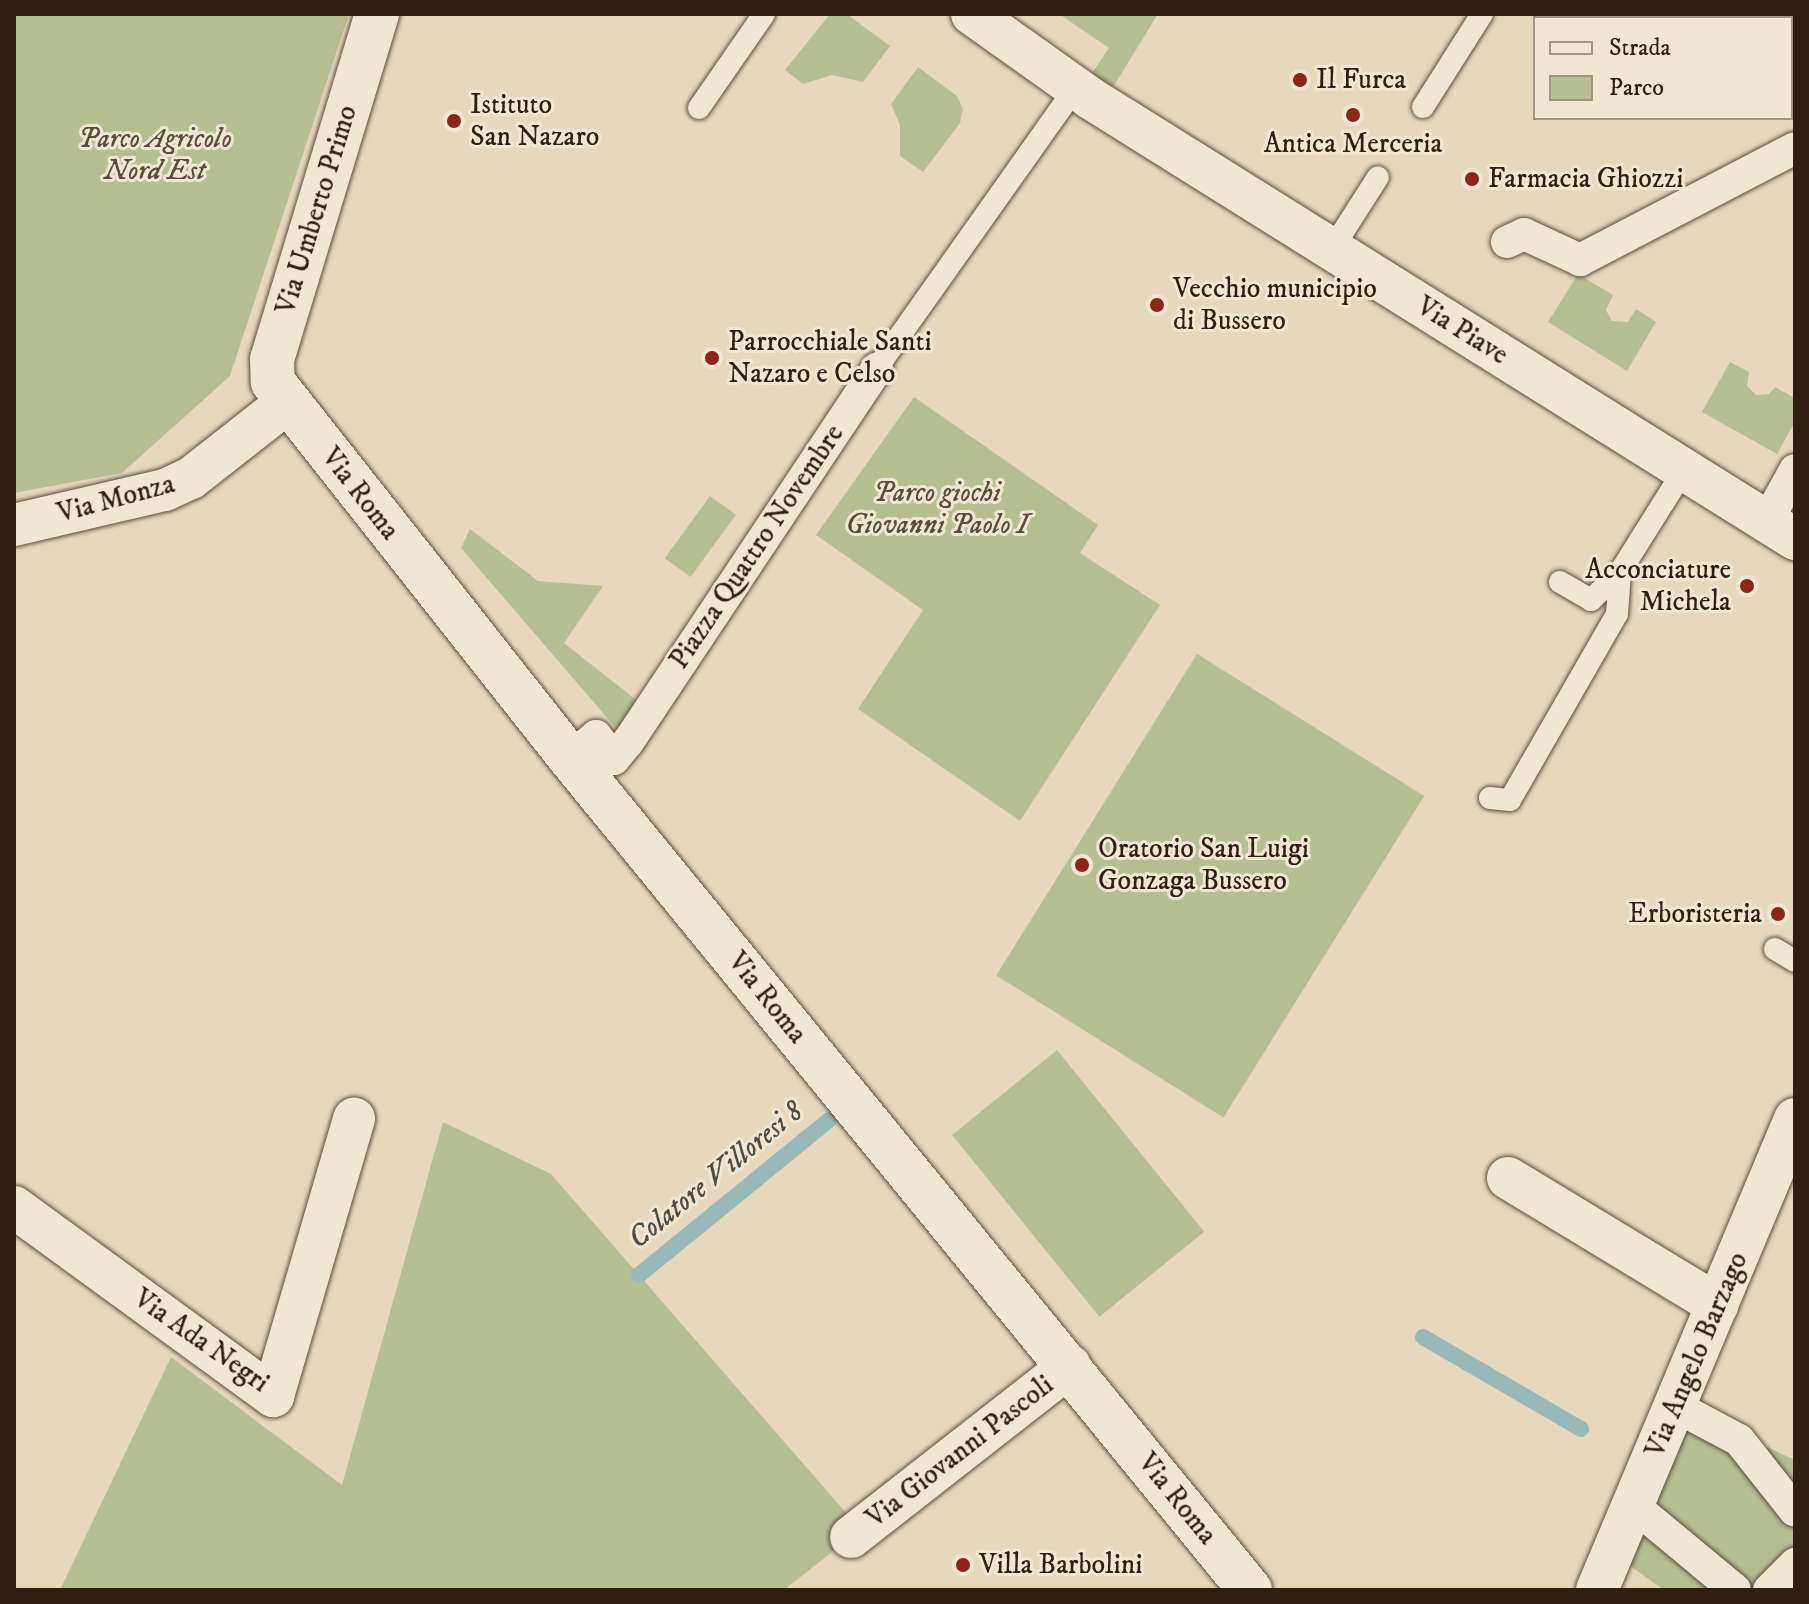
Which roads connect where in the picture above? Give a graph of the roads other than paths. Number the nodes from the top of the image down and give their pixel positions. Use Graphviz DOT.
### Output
graph roads {
  1 [pos="377,14"];
  2 [pos="764,14"];
  3 [pos="972,14"];
  4 [pos="1482,14"];
  5 [pos="1075,88"];
  6 [pos="1423,107"];
  7 [pos="699,108"];
  8 [pos="1795,148"];
  9 [pos="1378,177"];
  10 [pos="1507,242"];
  11 [pos="1332,249"];
  12 [pos="877,368"];
  13 [pos="288,402"];
  14 [pos="1684,470"];
  15 [pos="1795,470"];
  16 [pos="14,525"];
  17 [pos="1781,530"];
  18 [pos="1620,572"];
  19 [pos="1560,582"];
  20 [pos="570,758"];
  21 [pos="1490,798"];
  22 [pos="1775,949"];
  23 [pos="1795,961"];
  24 [pos="354,1119"];
  25 [pos="1795,1119"];
  26 [pos="1508,1178"];
  27 [pos="14,1207"];
  28 [pos="1718,1305"];
  29 [pos="1070,1366"];
  30 [pos="1675,1406"];
  31 [pos="1634,1506"];
  32 [pos="1795,1511"];
  33 [pos="851,1537"];
  34 [pos="1795,1564"];
  35 [pos="1250,1590"];
  36 [pos="1597,1590"];
  37 [pos="1735,1590"];
  38 [pos="1769,1590"];
  1 -- 13 [label="street, Via Umberto Primo"];
  2 -- 7 [label="lane"];
  3 -- 5 [label="street, Via Piave"];
  4 -- 6 [label="lane"];
  5 -- 11 [label="street, Via Piave"];
  5 -- 12 [label="lane, Piazza Quattro Novembre"];
  8 -- 10 [label="street"];
  9 -- 11 [label="lane"];
  11 -- 14 [label="street, Via Piave"];
  12 -- 20 [label="street, Piazza Quattro Novembre"];
  13 -- 16 [label="street, Via Monza"];
  13 -- 20 [label="street, Via Roma"];
  14 -- 17 [label="street, Via Piave"];
  14 -- 18 [label="lane"];
  15 -- 17 [label="street"];
  18 -- 19 [label="lane"];
  18 -- 21 [label="lane"];
  20 -- 29 [label="street, Via Roma"];
  22 -- 23 [label="lane"];
  24 -- 27 [label="street, Via Ada Negri"];
  25 -- 28 [label="street, Via Angelo Barzago"];
  26 -- 28 [label="street"];
  28 -- 30 [label="street, Via Angelo Barzago"];
  29 -- 33 [label="street, Via Giovanni Pascoli"];
  29 -- 35 [label="street, Via Roma"];
  30 -- 31 [label="street, Via Angelo Barzago"];
  30 -- 32 [label="street"];
  31 -- 36 [label="street, Via Angelo Barzago"];
  31 -- 37 [label="street"];
  34 -- 38 [label="street"];
}
